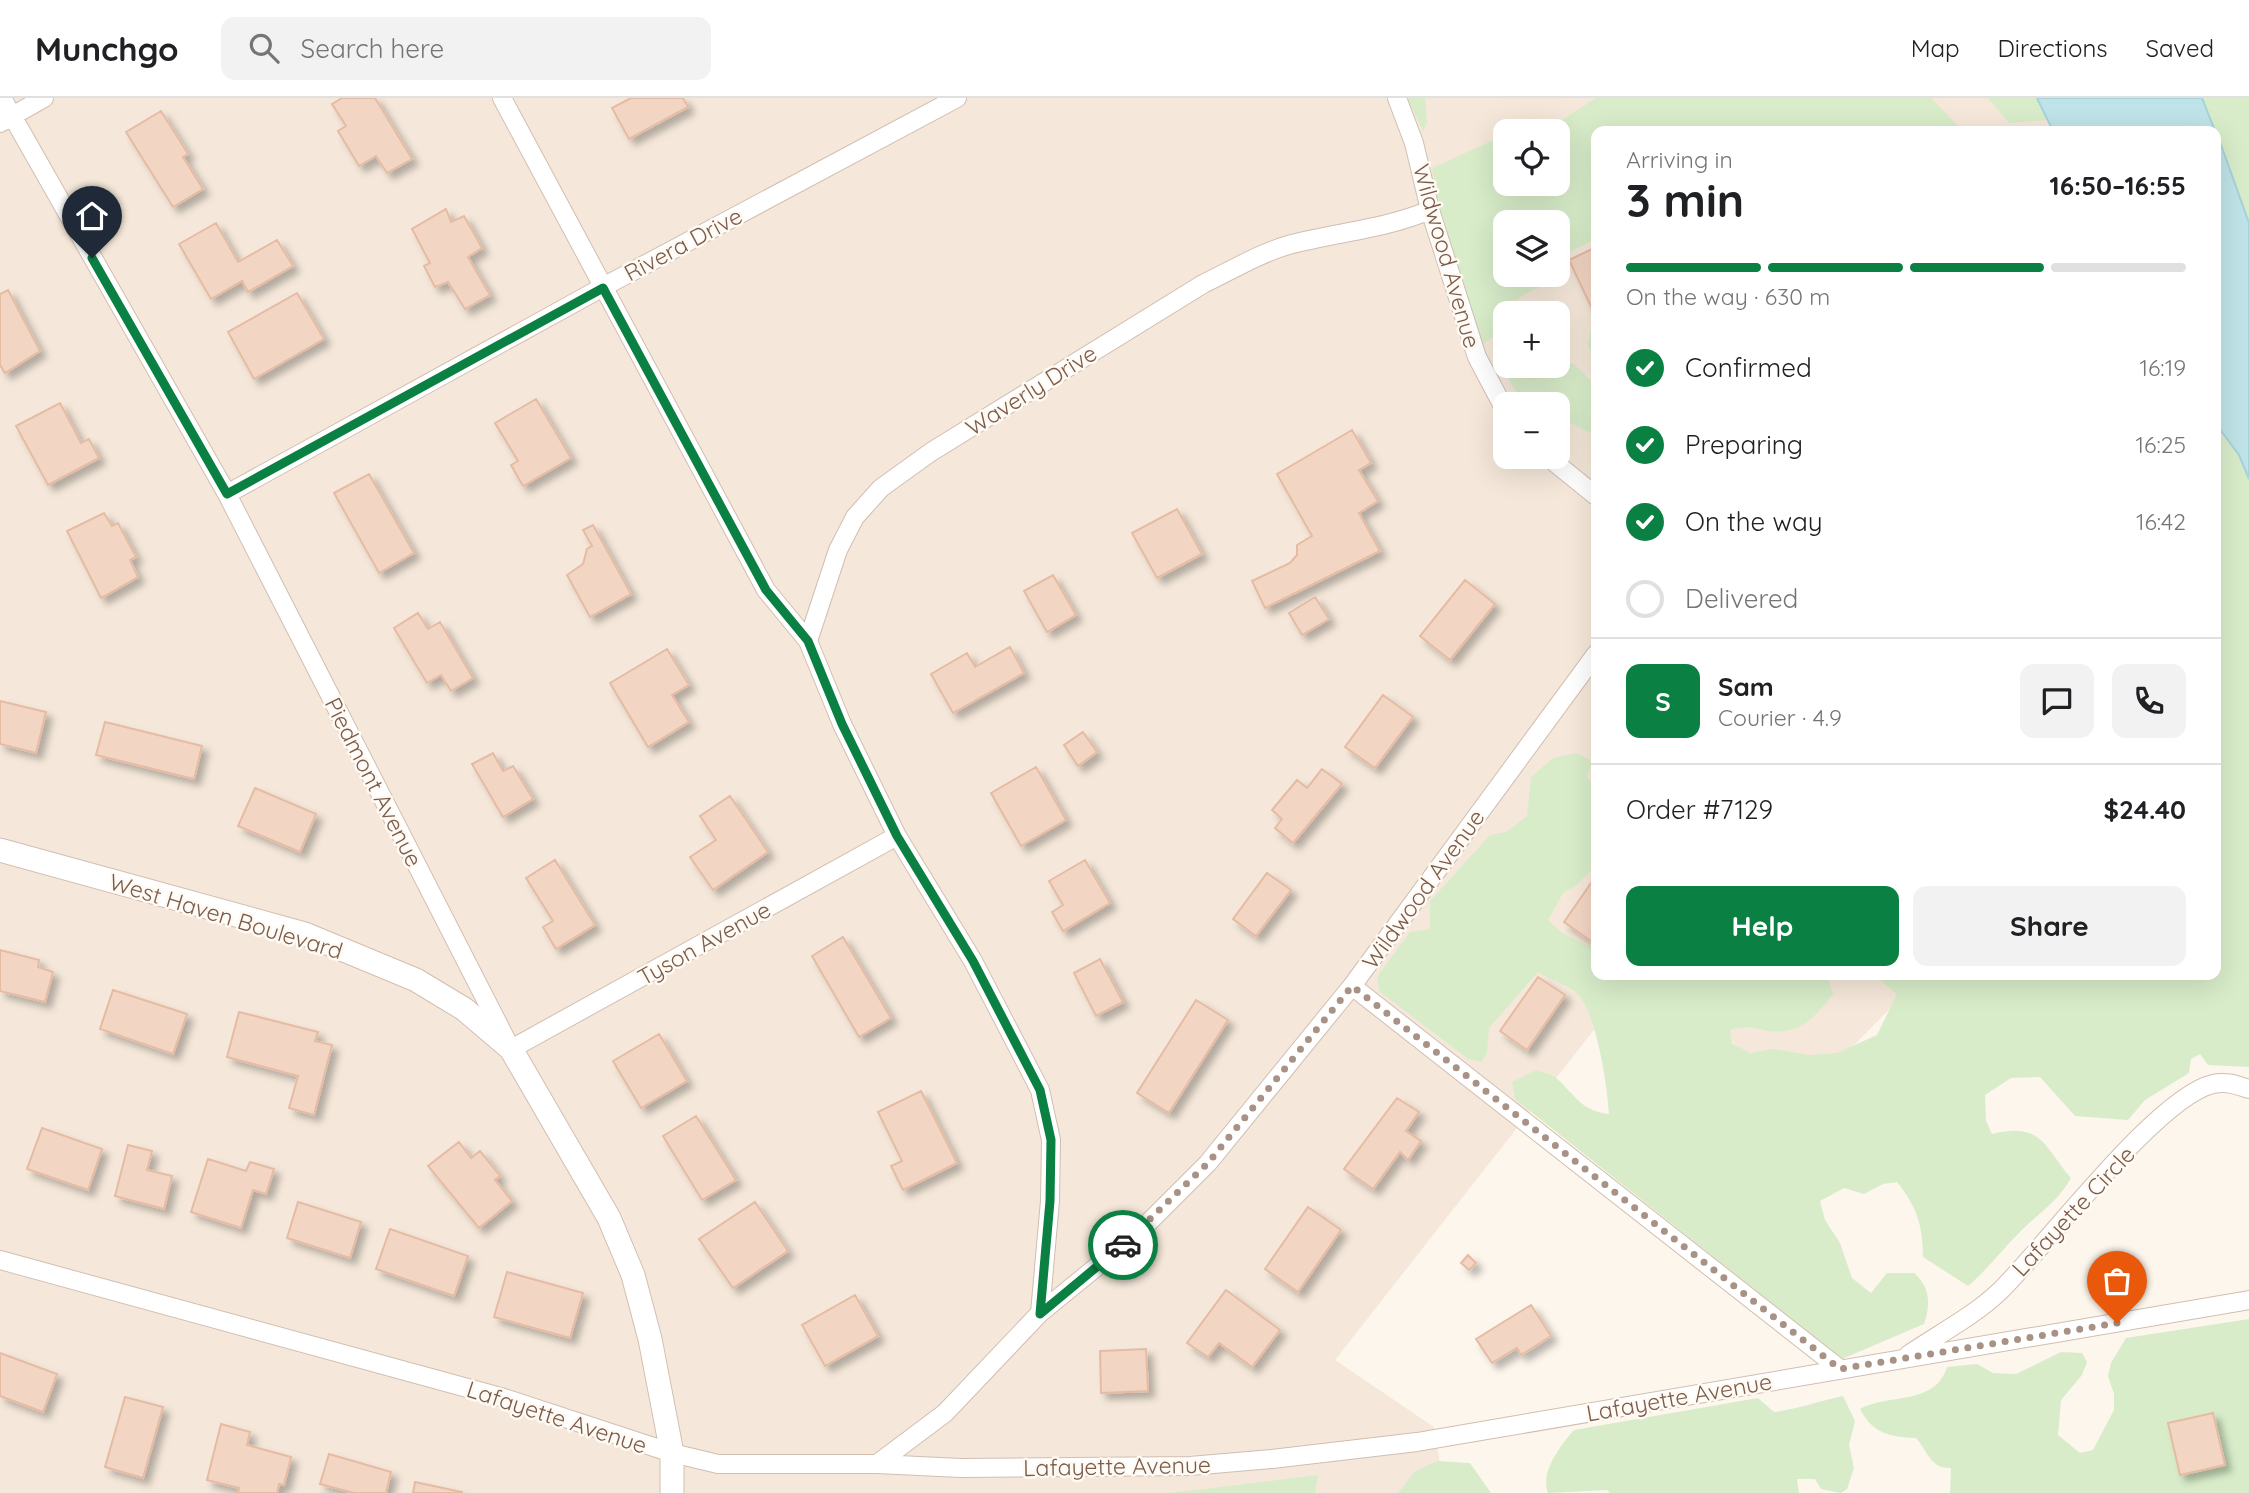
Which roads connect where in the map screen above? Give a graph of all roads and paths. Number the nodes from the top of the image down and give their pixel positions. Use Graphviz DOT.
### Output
graph roads {
  1 [pos="2,98"];
  2 [pos="44,98"];
  3 [pos="502,98"];
  4 [pos="957,98"];
  5 [pos="1398,98"];
  6 [pos="6,120"];
  7 [pos="1430,210"];
  8 [pos="603,288"];
  9 [pos="1495,392"];
  10 [pos="1563,469"];
  11 [pos="1591,492"];
  12 [pos="227,494"];
  13 [pos="808,641"];
  14 [pos="1591,661"];
  15 [pos="897,836"];
  16 [pos="0,850"];
  17 [pos="1352,986"];
  18 [pos="511,1049"];
  19 [pos="2249,1089"];
  20 [pos="0,1260"];
  21 [pos="2249,1300"];
  22 [pos="1040,1314"];
  23 [pos="1902,1359"];
  24 [pos="1840,1369"];
  25 [pos="672,1453"];
  26 [pos="877,1464"];
  27 [pos="672,1493"];
  1 -- 6 [label="street, Piedmont Avenue"];
  2 -- 6 [label="street"];
  3 -- 8 [label="street"];
  4 -- 8 [label="street, Rivera Drive"];
  5 -- 7 [label="street, Wildwood Avenue"];
  6 -- 12 [label="street, Piedmont Avenue"];
  7 -- 9 [label="street, Wildwood Avenue"];
  7 -- 13 [label="street, Waverly Drive"];
  8 -- 12 [label="street, Rivera Drive"];
  8 -- 13 [label="street"];
  10 -- 11 [label="street"];
  12 -- 18 [label="street, Piedmont Avenue"];
  13 -- 15 [label="street"];
  14 -- 17 [label="street, Wildwood Avenue"];
  15 -- 18 [label="street, Tyson Avenue"];
  15 -- 22 [label="street"];
  16 -- 18 [label="street, West Haven Boulevard"];
  17 -- 22 [label="street, Wildwood Avenue"];
  17 -- 24 [label="street"];
  18 -- 25 [label="street, Piedmont Avenue"];
  19 -- 23 [label="street, Lafayette Circle"];
  20 -- 25 [label="street, Lafayette Avenue"];
  21 -- 23 [label="street, Lafayette Avenue"];
  22 -- 26 [label="street, Wildwood Avenue"];
  23 -- 24 [label="street, Lafayette Avenue"];
  24 -- 26 [label="street, Lafayette Avenue"];
  25 -- 26 [label="street, Lafayette Avenue"];
  25 -- 27 [label="street, Piedmont Avenue"];
}
